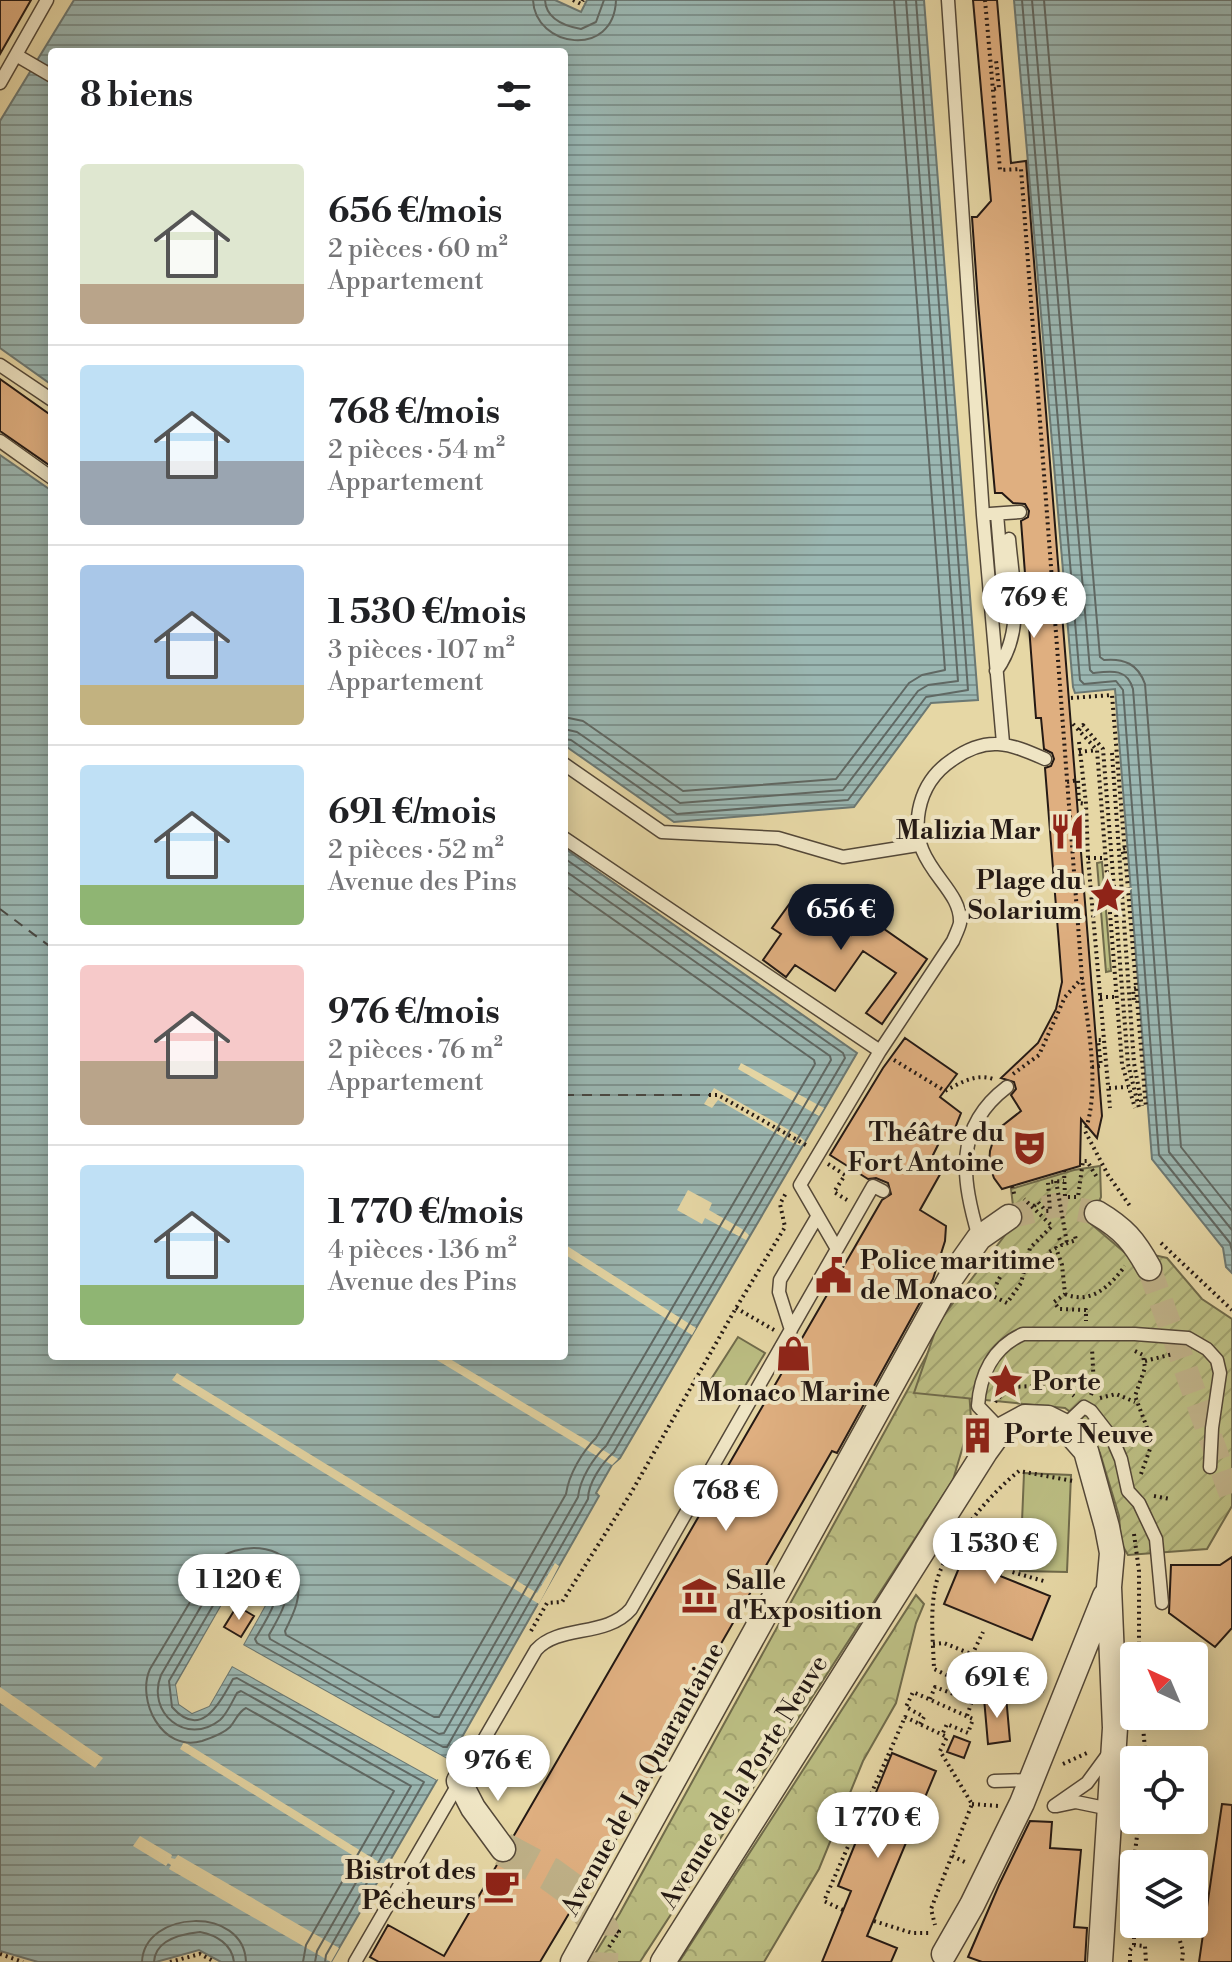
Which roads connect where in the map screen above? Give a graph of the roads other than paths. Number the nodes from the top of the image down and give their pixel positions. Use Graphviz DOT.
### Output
graph roads {
  1 [pos="47,0"];
  2 [pos="948,0"];
  3 [pos="16,55"];
  4 [pos="48,74"];
  5 [pos="0,83"];
  6 [pos="0,365"];
  7 [pos="48,397"];
  8 [pos="0,441"];
  9 [pos="48,475"];
  10 [pos="1020,512"];
  11 [pos="997,514"];
  12 [pos="983,515"];
  13 [pos="1009,539"];
  14 [pos="1005,610"];
  15 [pos="996,671"];
  16 [pos="1003,743"];
  17 [pos="1045,759"];
  18 [pos="568,767"];
  19 [pos="568,841"];
  20 [pos="918,845"];
  21 [pos="880,1051"];
  22 [pos="1007,1087"];
  23 [pos="883,1191"];
  24 [pos="1011,1205"];
  25 [pos="1097,1213"];
  26 [pos="817,1217"];
  27 [pos="979,1238"];
  28 [pos="837,1249"];
  29 [pos="1137,1266"];
  30 [pos="790,1334"];
  31 [pos="1064,1426"];
  32 [pos="1001,1430"];
  33 [pos="1210,1467"];
  34 [pos="1109,1587"];
  35 [pos="1162,1603"];
  36 [pos="1114,1743"];
  37 [pos="1032,1780"];
  38 [pos="459,1781"];
  39 [pos="994,1781"];
  40 [pos="1110,1809"];
  41 [pos="503,1849"];
  42 [pos="937,1959"];
  43 [pos="355,1962"];
  44 [pos="573,1962"];
  45 [pos="663,1962"];
  46 [pos="1100,1962"];
  1 -- 3 [label="lane"];
  2 -- 12 [label="lane"];
  3 -- 4 [label="lane"];
  3 -- 5 [label="lane"];
  6 -- 7 [label="lane"];
  8 -- 9 [label="lane"];
  10 -- 11 [label="lane"];
  11 -- 12 [label="lane"];
  11 -- 14 [label="lane"];
  12 -- 15 [label="lane"];
  13 -- 15 [label="lane"];
  15 -- 16 [label="lane"];
  16 -- 17 [label="lane"];
  16 -- 20 [label="lane"];
  18 -- 20 [label="lane"];
  19 -- 21 [label="lane"];
  20 -- 21 [label="lane"];
  21 -- 26 [label="lane"];
  22 -- 27 [label="lane"];
  23 -- 28 [label="lane"];
  24 -- 27 [label="street, Avenue de La Quarantaine"];
  25 -- 29 [label="street"];
  26 -- 28 [label="lane"];
  26 -- 30 [label="lane"];
  27 -- 44 [label="street, Avenue de La Quarantaine"];
  28 -- 30 [label="lane"];
  30 -- 38 [label="lane"];
  31 -- 32 [label="street"];
  31 -- 34 [label="street"];
  31 -- 35 [label="lane"];
  32 -- 33 [label="lane"];
  32 -- 45 [label="street, Avenue de la Porte Neuve"];
  34 -- 36 [label="street"];
  34 -- 37 [label="street"];
  36 -- 40 [label="street"];
  36 -- 40 [label="lane"];
  37 -- 39 [label="lane"];
  37 -- 42 [label="street"];
  38 -- 41 [label="street"];
  38 -- 43 [label="lane"];
  40 -- 46 [label="street"];
}
